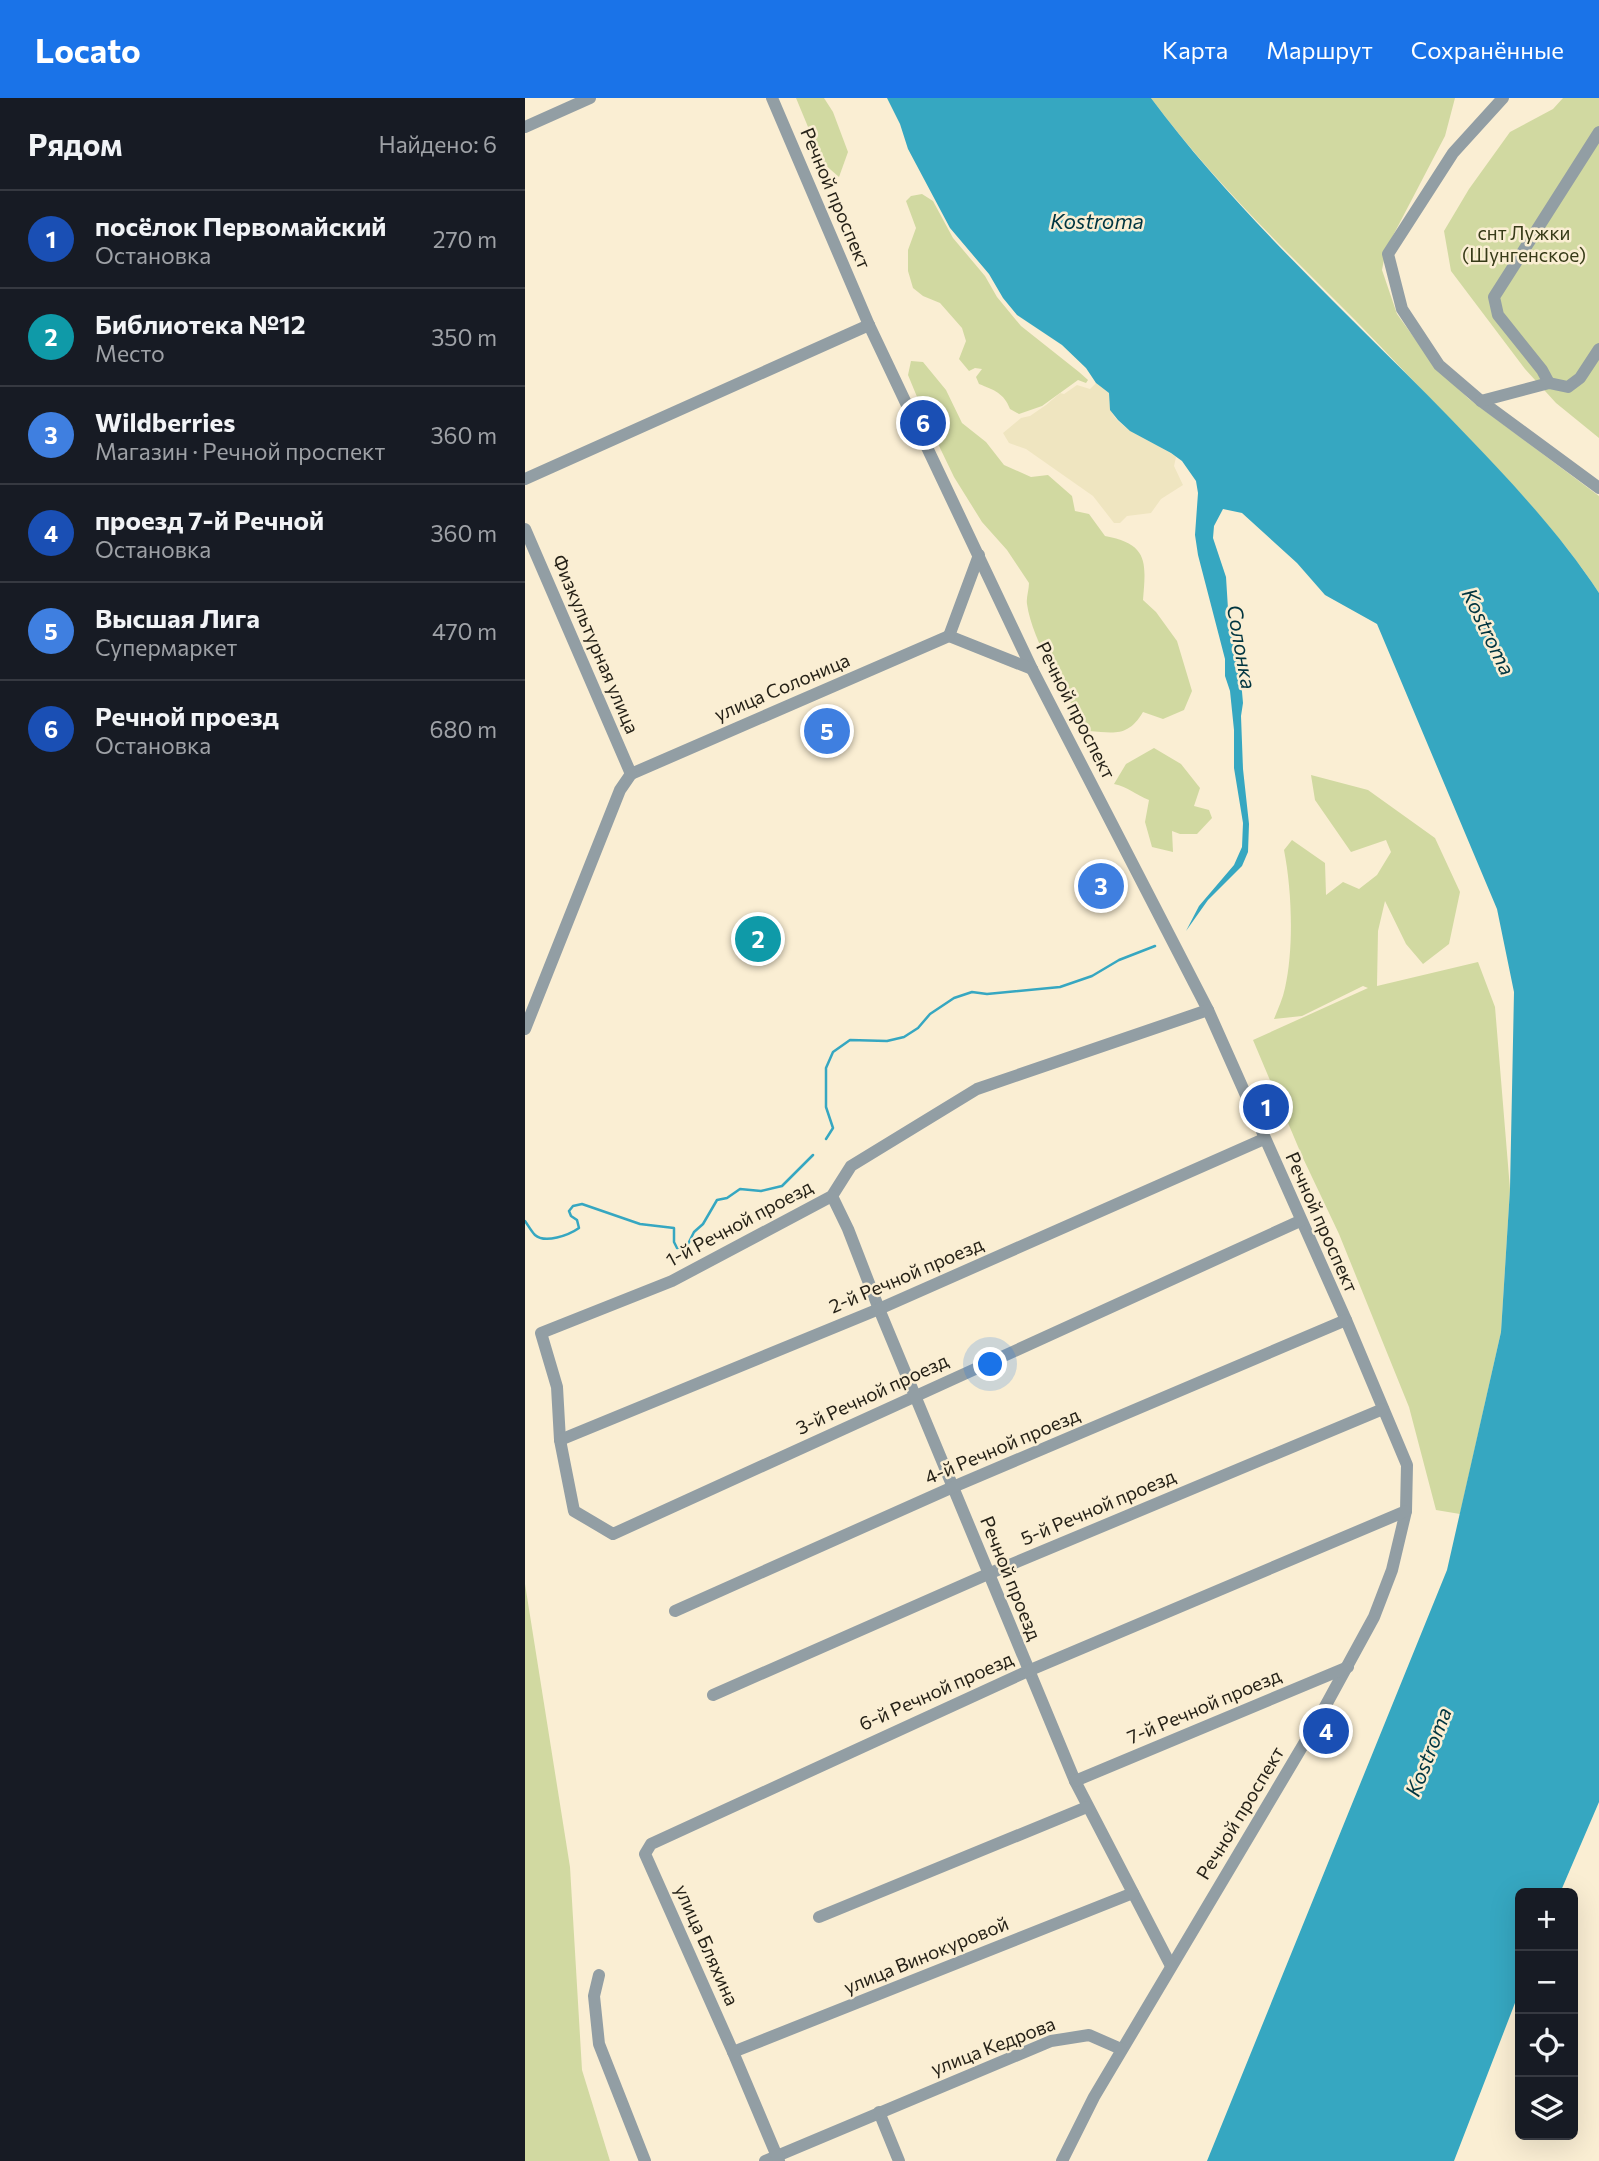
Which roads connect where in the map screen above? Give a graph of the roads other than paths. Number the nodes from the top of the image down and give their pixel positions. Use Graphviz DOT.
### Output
graph roads {
  1 [pos="590,98"];
  2 [pos="772,98"];
  3 [pos="1503,98"];
  4 [pos="525,127"];
  5 [pos="1599,132"];
  6 [pos="869,325"];
  7 [pos="1599,349"];
  8 [pos="1549,383"];
  9 [pos="1481,401"];
  10 [pos="525,479"];
  11 [pos="1599,488"];
  12 [pos="525,529"];
  13 [pos="979,555"];
  14 [pos="949,636"];
  15 [pos="1033,669"];
  16 [pos="631,774"];
  17 [pos="1208,1010"];
  18 [pos="525,1029"];
  19 [pos="1264,1139"];
  20 [pos="832,1196"];
  21 [pos="1300,1220"];
  22 [pos="879,1309"];
  23 [pos="1346,1320"];
  24 [pos="915,1396"];
  25 [pos="1383,1409"];
  26 [pos="560,1440"];
  27 [pos="953,1488"];
  28 [pos="1406,1511"];
  29 [pos="988,1574"];
  30 [pos="675,1611"];
  31 [pos="1349,1667"];
  32 [pos="1028,1671"];
  33 [pos="713,1695"];
  34 [pos="1075,1781"];
  35 [pos="1087,1807"];
  36 [pos="645,1854"];
  37 [pos="1133,1893"];
  38 [pos="819,1917"];
  39 [pos="1171,1966"];
  40 [pos="599,1975"];
  41 [pos="1121,2049"];
  42 [pos="733,2052"];
  43 [pos="879,2112"];
  44 [pos="773,2159"];
  45 [pos="645,2161"];
  46 [pos="899,2161"];
  47 [pos="1062,2161"];
  1 -- 4 [label="street"];
  2 -- 6 [label="street, Речной проспект"];
  3 -- 9 [label="street"];
  5 -- 8 [label="street"];
  6 -- 10 [label="street"];
  6 -- 13 [label="street, Речной проспект"];
  7 -- 8 [label="street"];
  8 -- 9 [label="street"];
  9 -- 11 [label="street"];
  12 -- 16 [label="street, Физкультурная улица"];
  13 -- 14 [label="street"];
  13 -- 15 [label="street, Речной проспект"];
  14 -- 15 [label="street"];
  14 -- 16 [label="street, улица Солоница"];
  15 -- 17 [label="street, Речной проспект"];
  16 -- 18 [label="street"];
  17 -- 19 [label="street, Речной проспект"];
  17 -- 20 [label="street, 1-й Речной проезд"];
  19 -- 21 [label="street, Речной проспект"];
  19 -- 22 [label="street, 2-й Речной проезд"];
  20 -- 22 [label="street, Речной проезд"];
  20 -- 26 [label="street, 1-й Речной проезд"];
  21 -- 23 [label="street, Речной проспект"];
  21 -- 24 [label="street, 3-й Речной проезд"];
  22 -- 24 [label="street, Речной проезд"];
  22 -- 26 [label="street, 2-й Речной проезд"];
  23 -- 25 [label="street, Речной проспект"];
  23 -- 27 [label="street, 4-й Речной проезд"];
  24 -- 26 [label="street, 3-й Речной проезд"];
  24 -- 27 [label="street, Речной проезд"];
  25 -- 28 [label="street, Речной проспект"];
  25 -- 29 [label="street, 5-й Речной проезд"];
  27 -- 29 [label="street, Речной проезд"];
  27 -- 30 [label="street, 4-й Речной проезд"];
  28 -- 31 [label="street, Речной проспект"];
  28 -- 32 [label="street, 6-й Речной проезд"];
  29 -- 32 [label="street, Речной проезд"];
  29 -- 33 [label="street, 5-й Речной проезд"];
  31 -- 34 [label="street, 7-й Речной проезд"];
  31 -- 39 [label="street, Речной проспект"];
  32 -- 34 [label="street, Речной проезд"];
  32 -- 36 [label="street, 6-й Речной проезд"];
  34 -- 35 [label="street, Речной проезд"];
  35 -- 37 [label="street, Речной проезд"];
  35 -- 38 [label="street"];
  36 -- 42 [label="street, улица Бляхина"];
  37 -- 39 [label="street, Речной проезд"];
  37 -- 42 [label="street, улица Винокуровой"];
  39 -- 41 [label="street, Речной проспект"];
  40 -- 45 [label="street"];
  41 -- 43 [label="street, улица Кедрова"];
  41 -- 47 [label="street, Речной проспект"];
  42 -- 44 [label="street, улица Бляхина"];
  43 -- 44 [label="street, улица Кедрова"];
  43 -- 46 [label="street"];
}
